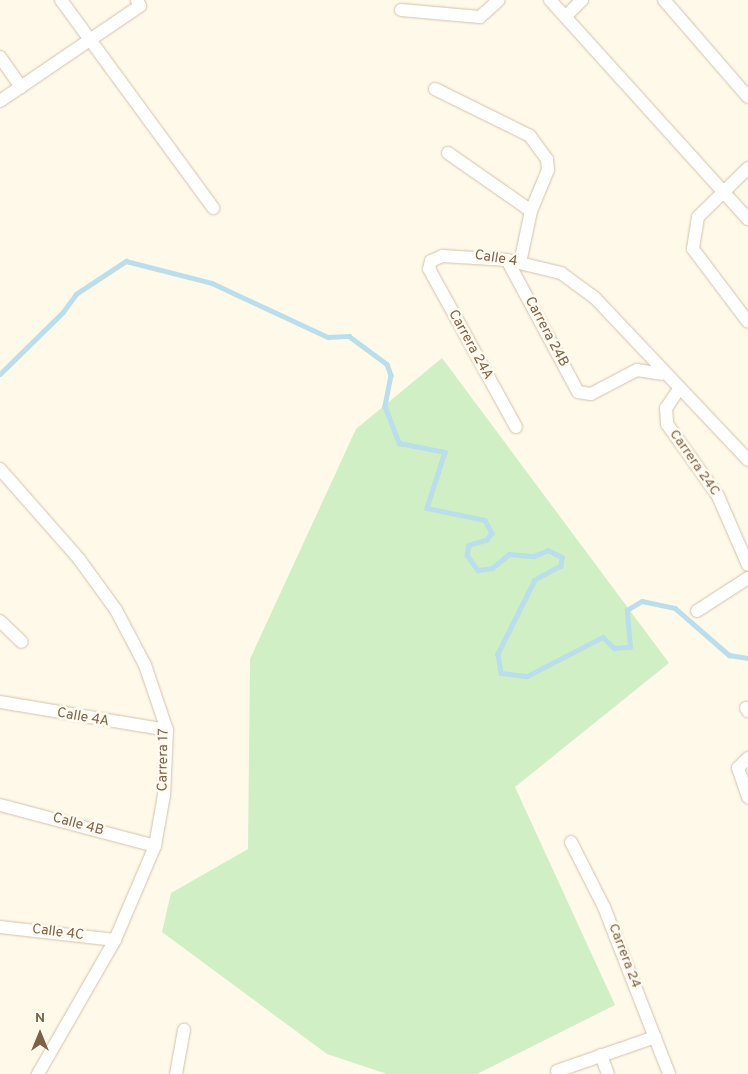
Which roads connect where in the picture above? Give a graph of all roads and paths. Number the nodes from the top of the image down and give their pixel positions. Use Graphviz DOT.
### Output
graph roads {
  1 [pos="61,0"];
  2 [pos="137,0"];
  3 [pos="499,0"];
  4 [pos="550,0"];
  5 [pos="582,0"];
  6 [pos="664,0"];
  7 [pos="401,10"];
  8 [pos="566,16"];
  9 [pos="89,41"];
  10 [pos="0,57"];
  11 [pos="21,87"];
  12 [pos="435,89"];
  13 [pos="748,97"];
  14 [pos="0,101"];
  15 [pos="448,153"];
  16 [pos="748,168"];
  17 [pos="723,191"];
  18 [pos="213,208"];
  19 [pos="531,211"];
  20 [pos="748,220"];
  21 [pos="508,260"];
  22 [pos="431,262"];
  23 [pos="520,263"];
  24 [pos="748,322"];
  25 [pos="662,374"];
  26 [pos="678,389"];
  27 [pos="516,427"];
  28 [pos="746,455"];
  29 [pos="2,474"];
  30 [pos="748,565"];
  31 [pos="748,578"];
  32 [pos="697,611"];
  33 [pos="0,621"];
  34 [pos="22,642"];
  35 [pos="0,702"];
  36 [pos="167,730"];
  37 [pos="748,758"];
  38 [pos="748,797"];
  39 [pos="0,805"];
  40 [pos="572,842"];
  41 [pos="155,846"];
  42 [pos="0,927"];
  43 [pos="115,940"];
  44 [pos="184,1030"];
  45 [pos="656,1037"];
  46 [pos="601,1055"];
  47 [pos="557,1071"];
  48 [pos="38,1074"];
  49 [pos="176,1074"];
  50 [pos="608,1074"];
  51 [pos="669,1074"];
  1 -- 9 [label="street"];
  2 -- 9 [label="street"];
  3 -- 7 [label="street"];
  4 -- 8 [label="street"];
  5 -- 8 [label="street"];
  6 -- 13 [label="street"];
  8 -- 17 [label="street"];
  9 -- 11 [label="street"];
  9 -- 18 [label="street"];
  10 -- 11 [label="street"];
  11 -- 14 [label="street"];
  12 -- 19 [label="street"];
  15 -- 19 [label="street"];
  16 -- 17 [label="street"];
  17 -- 20 [label="street"];
  17 -- 24 [label="street"];
  19 -- 23 [label="street"];
  21 -- 22 [label="street, Calle 4"];
  21 -- 23 [label="street, Calle 4"];
  21 -- 25 [label="street, Carrera 24B"];
  22 -- 27 [label="street, Carrera 24A"];
  23 -- 25 [label="street, Calle 4"];
  25 -- 26 [label="street"];
  26 -- 28 [label="street"];
  26 -- 30 [label="street, Carrera 24C"];
  29 -- 36 [label="street, Carrera 17"];
  31 -- 32 [label="street"];
  33 -- 34 [label="street"];
  35 -- 36 [label="street, Calle 4A"];
  36 -- 41 [label="street, Carrera 17"];
  37 -- 38 [label="street"];
  39 -- 41 [label="street, Calle 4B"];
  40 -- 45 [label="street, Carrera 24"];
  41 -- 43 [label="street, Carrera 17"];
  42 -- 43 [label="street, Calle 4C"];
  43 -- 48 [label="street, Carrera 17"];
  44 -- 49 [label="street"];
  45 -- 46 [label="street"];
  45 -- 51 [label="street, Carrera 24"];
  46 -- 47 [label="street"];
  46 -- 50 [label="street"];
}
